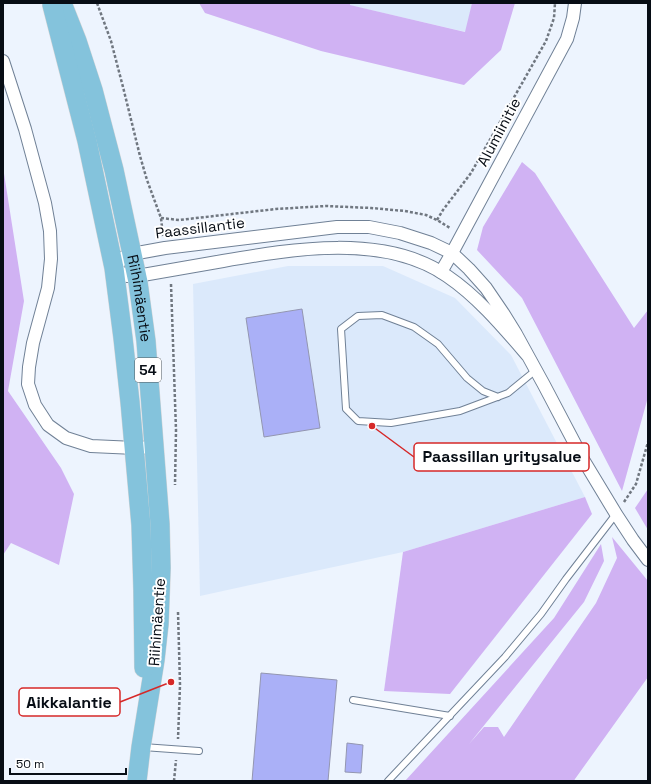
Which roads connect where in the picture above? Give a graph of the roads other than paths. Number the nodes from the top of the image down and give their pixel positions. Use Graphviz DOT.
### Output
graph roads {
  1 [pos="51,3"];
  2 [pos="62,3"];
  3 [pos="575,3"];
  4 [pos="3,61"];
  5 [pos="452,253"];
  6 [pos="132,254"];
  7 [pos="114,268"];
  8 [pos="441,272"];
  9 [pos="137,276"];
  10 [pos="528,356"];
  11 [pos="536,370"];
  12 [pos="498,397"];
  13 [pos="154,447"];
  14 [pos="135,448"];
  15 [pos="616,514"];
  16 [pos="648,560"];
  17 [pos="354,700"];
  18 [pos="450,716"];
  19 [pos="141,747"];
  20 [pos="199,751"];
  21 [pos="137,781"];
  22 [pos="388,781"];
  1 -- 7 [label="main road, Riihimäentie / 54"];
  2 -- 6 [label="main road, Riihimäentie / 54"];
  3 -- 5 [label="street, Alumiinitie"];
  4 -- 14 [label="street"];
  5 -- 6 [label="street, Paassillantie"];
  5 -- 8 [label="street, Alumiinitie"];
  5 -- 10 [label="street, Paassillantie"];
  6 -- 7 [label="street, Paassillantie"];
  6 -- 9 [label="main road, Riihimäentie / 54"];
  7 -- 9 [label="street, Paassillantie"];
  7 -- 14 [label="main road, Riihimäentie / 54"];
  8 -- 9 [label="street, Paassillantie"];
  8 -- 10 [label="street, Paassillantie"];
  9 -- 13 [label="main road, Riihimäentie / 54"];
  10 -- 11 [label="street, Paassillantie"];
  11 -- 12 [label="lane"];
  11 -- 15 [label="street, Paassillantie"];
  12 -- 12 [label="lane"];
  13 -- 14 [label="street"];
  13 -- 19 [label="main road, Riihimäentie / 54"];
  14 -- 19 [label="main road, Riihimäentie / 54"];
  15 -- 16 [label="street, Paassillantie"];
  15 -- 18 [label="lane"];
  17 -- 18 [label="lane"];
  18 -- 22 [label="lane"];
  19 -- 20 [label="lane"];
  19 -- 21 [label="main road, Riihimäentie / 54"];
}
